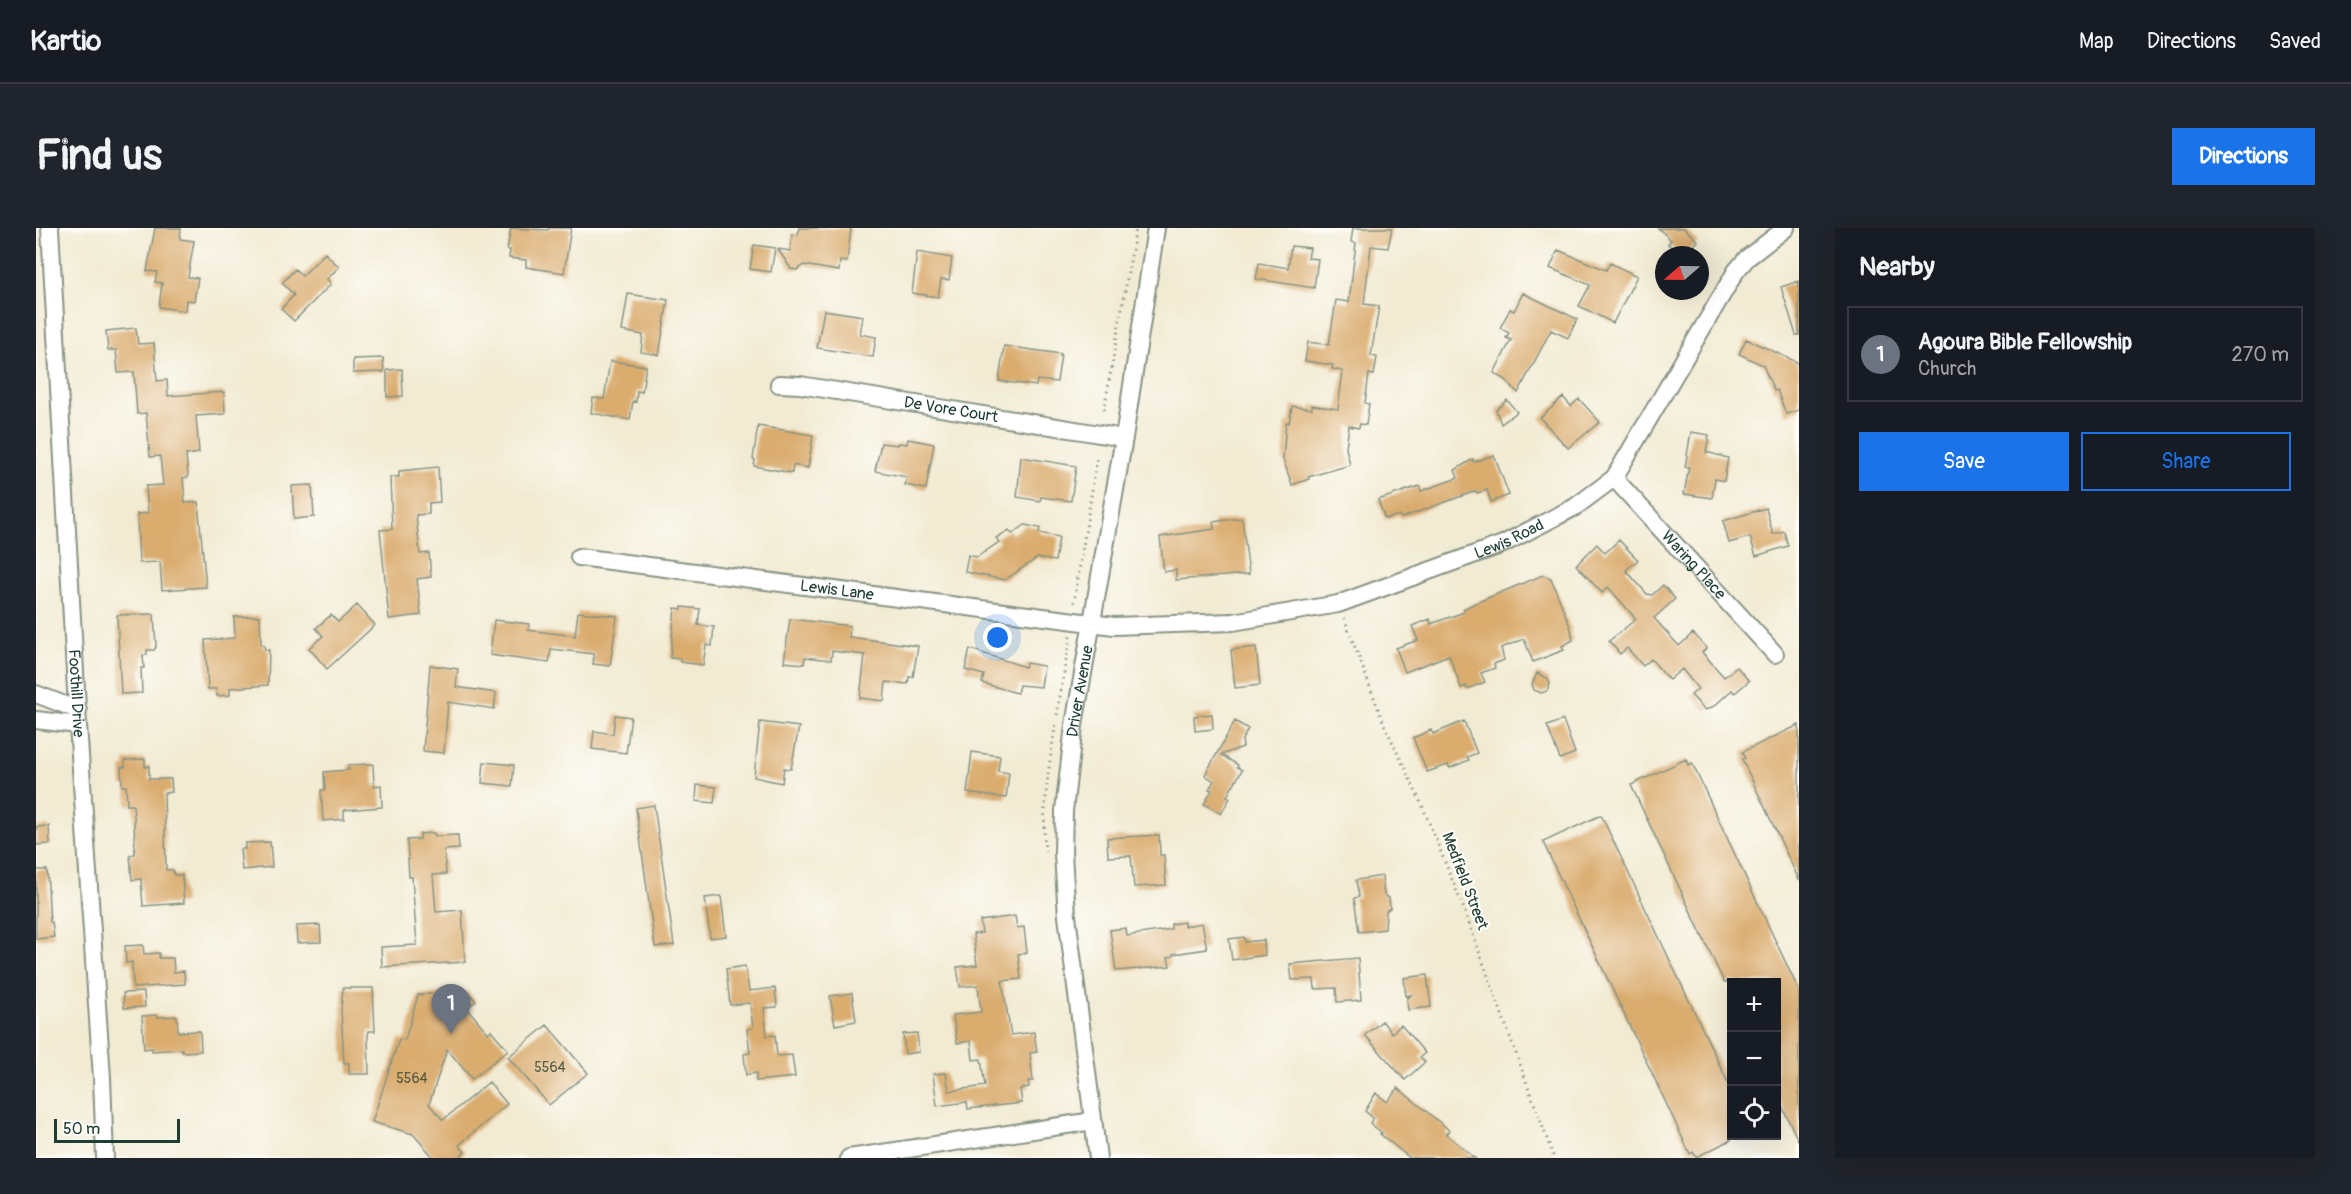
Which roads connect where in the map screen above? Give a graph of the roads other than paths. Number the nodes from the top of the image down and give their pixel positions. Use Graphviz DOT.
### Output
graph roads {
  1 [pos="50,228"];
  2 [pos="1156,228"];
  3 [pos="1786,228"];
  4 [pos="779,384"];
  5 [pos="1124,438"];
  6 [pos="1614,478"];
  7 [pos="579,557"];
  8 [pos="1092,623"];
  9 [pos="1775,654"];
  10 [pos="36,694"];
  11 [pos="78,717"];
  12 [pos="36,720"];
  13 [pos="1093,1121"];
  14 [pos="105,1158"];
  15 [pos="849,1158"];
  16 [pos="1098,1158"];
  1 -- 11 [label="street, Foothill Drive"];
  2 -- 5 [label="street, Driver Avenue"];
  3 -- 6 [label="street, Lewis Road"];
  4 -- 5 [label="street, De Vore Court"];
  5 -- 8 [label="street, Driver Avenue"];
  6 -- 8 [label="street, Lewis Road"];
  6 -- 9 [label="street, Waring Place"];
  7 -- 8 [label="street, Lewis Lane"];
  8 -- 13 [label="street, Driver Avenue"];
  10 -- 11 [label="street"];
  11 -- 12 [label="street"];
  11 -- 14 [label="street, Foothill Drive"];
  13 -- 15 [label="street"];
  13 -- 16 [label="street, Driver Avenue"];
}
